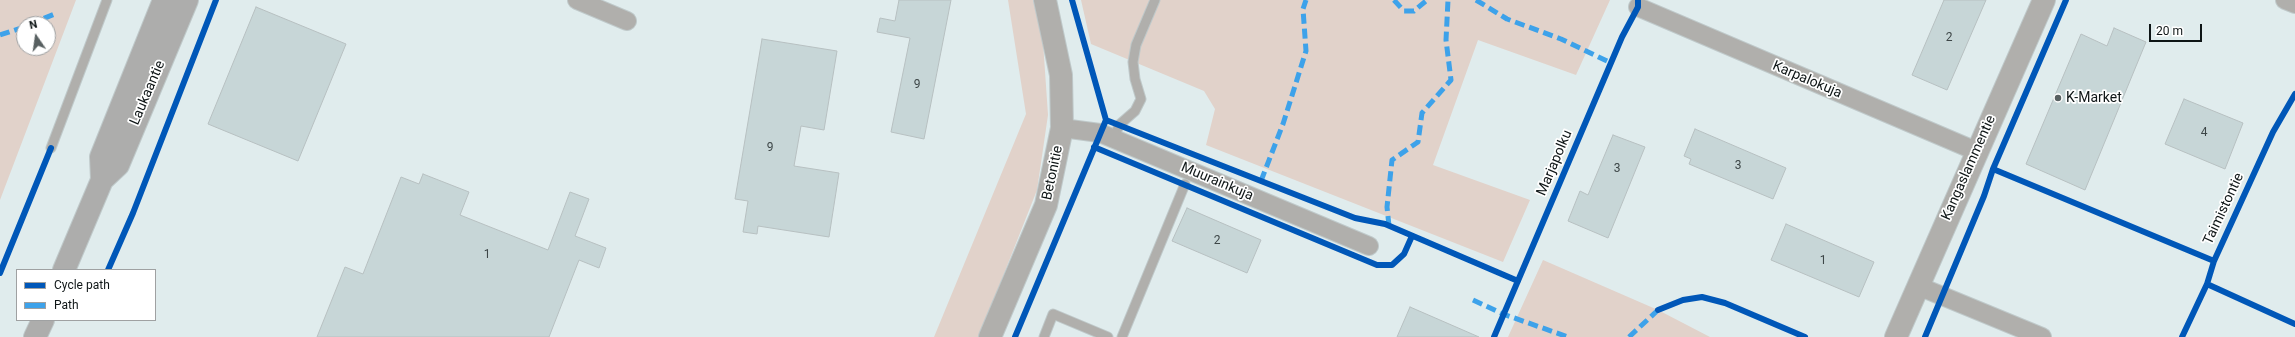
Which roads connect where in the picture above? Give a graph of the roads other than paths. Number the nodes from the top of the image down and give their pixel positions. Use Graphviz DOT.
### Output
graph roads {
  1 [pos="107,0"];
  2 [pos="164,0"];
  3 [pos="187,0"];
  4 [pos="577,0"];
  5 [pos="1046,0"];
  6 [pos="1155,0"];
  7 [pos="2044,0"];
  8 [pos="2285,0"];
  9 [pos="2295,4"];
  10 [pos="1638,7"];
  11 [pos="627,21"];
  12 [pos="1062,128"];
  13 [pos="1114,139"];
  14 [pos="51,148"];
  15 [pos="1976,151"];
  16 [pos="102,180"];
  17 [pos="1185,184"];
  18 [pos="1369,246"];
  19 [pos="64,269"];
  20 [pos="1918,286"];
  21 [pos="990,337"];
  22 [pos="1044,337"];
  23 [pos="1108,337"];
  24 [pos="1122,337"];
  25 [pos="1896,337"];
  26 [pos="2042,337"];
  1 -- 14 [label="lane"];
  2 -- 16 [label="main road, Laukaantie"];
  3 -- 16 [label="main road, Laukaantie"];
  4 -- 11 [label="street"];
  5 -- 12 [label="street, Betonitie"];
  6 -- 13 [label="lane"];
  7 -- 15 [label="street, Kangaslammentie"];
  8 -- 9 [label="street"];
  10 -- 15 [label="street, Karpalokuja"];
  12 -- 13 [label="street, Muurainkuja"];
  12 -- 21 [label="street, Betonitie"];
  13 -- 18 [label="street, Muurainkuja"];
  15 -- 20 [label="street, Kangaslammentie"];
  16 -- 19 [label="main road, Laukaantie"];
  17 -- 24 [label="lane"];
  20 -- 25 [label="street, Kangaslammentie"];
  20 -- 26 [label="street"];
  22 -- 23 [label="lane"];
}
